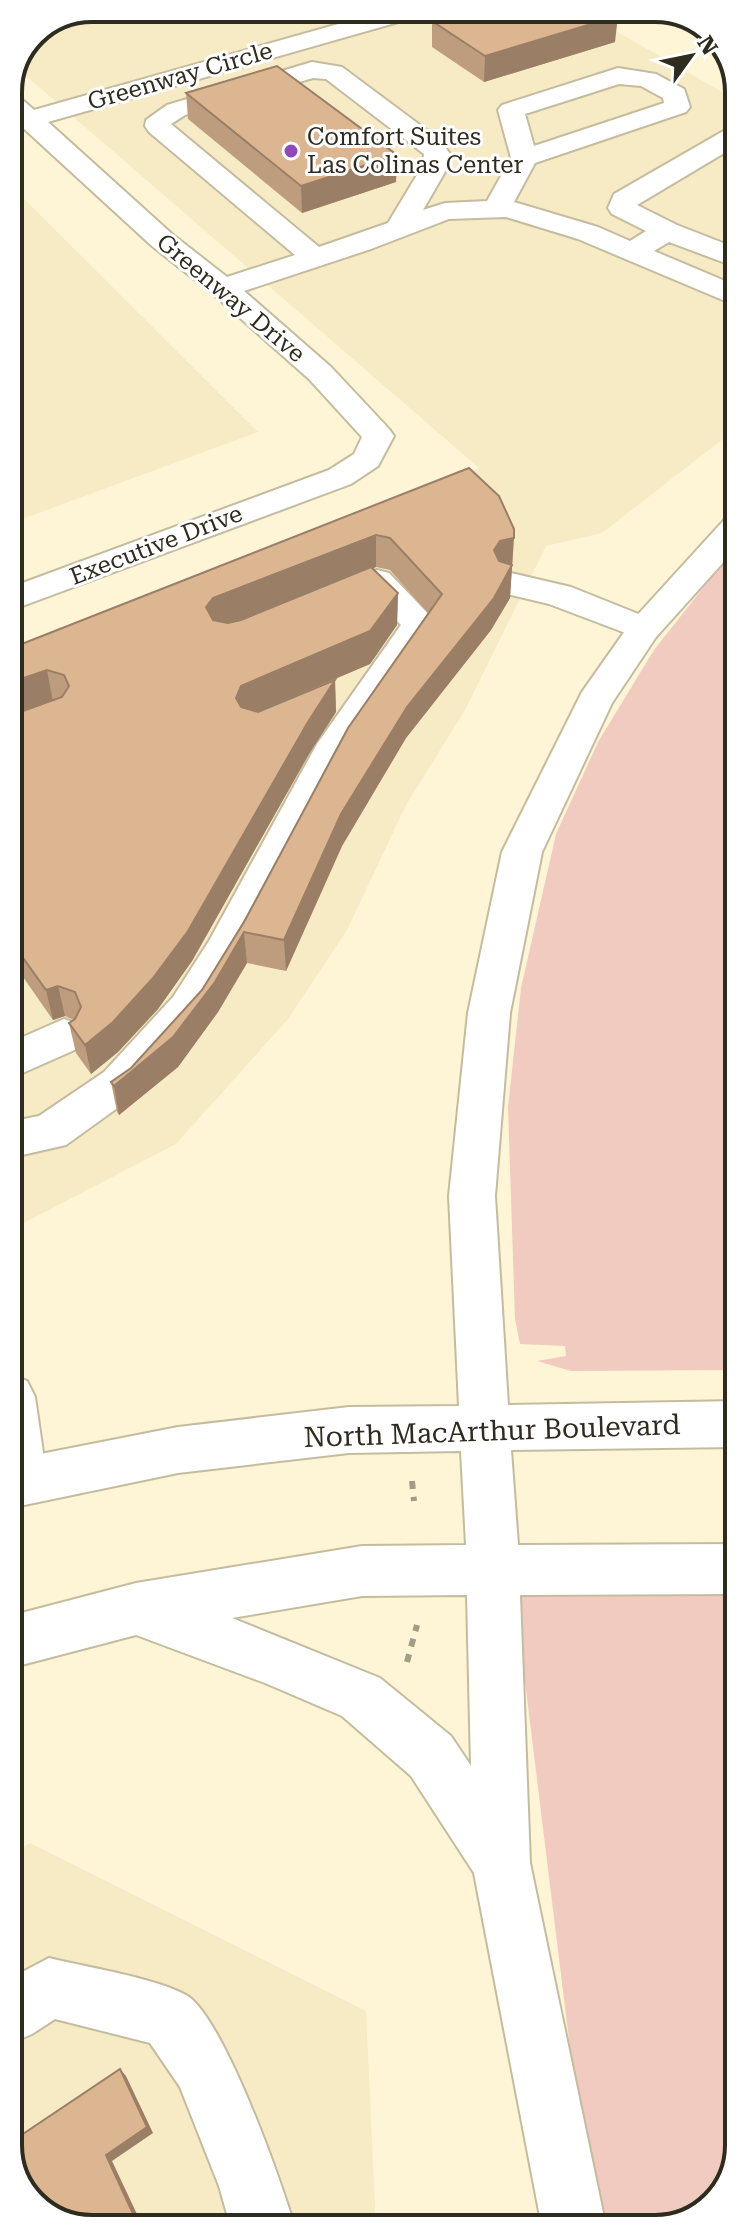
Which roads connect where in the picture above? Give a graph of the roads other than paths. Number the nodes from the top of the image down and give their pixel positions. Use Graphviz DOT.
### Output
graph roads {
  1 [pos="366,22"];
  2 [pos="22,108"];
  3 [pos="22,112"];
  4 [pos="725,141"];
  5 [pos="524,158"];
  6 [pos="496,210"];
  7 [pos="398,229"];
  8 [pos="667,231"];
  9 [pos="632,252"];
  10 [pos="725,254"];
  11 [pos="315,258"];
  12 [pos="223,288"];
  13 [pos="725,292"];
  14 [pos="302,489"];
  15 [pos="725,539"];
  16 [pos="511,584"];
  17 [pos="22,595"];
  18 [pos="318,605"];
  19 [pos="644,629"];
  20 [pos="386,674"];
  21 [pos="329,698"];
  22 [pos="64,1036"];
  23 [pos="22,1056"];
  24 [pos="22,1137"];
  25 [pos="725,1424"];
  26 [pos="483,1426"];
  27 [pos="22,1481"];
  28 [pos="493,1568"];
  29 [pos="725,1569"];
  30 [pos="136,1609"];
  31 [pos="22,1639"];
  32 [pos="501,1863"];
  33 [pos="22,2006"];
  34 [pos="259,2215"];
  35 [pos="572,2215"];
  1 -- 2 [label="main road, Greenway Circle"];
  3 -- 12 [label="main road, Greenway Drive"];
  4 -- 8 [label="main road"];
  5 -- 5 [label="main road"];
  5 -- 6 [label="main road"];
  6 -- 7 [label="main road"];
  6 -- 9 [label="main road"];
  7 -- 11 [label="main road"];
  7 -- 11 [label="main road"];
  8 -- 9 [label="main road"];
  8 -- 10 [label="main road"];
  9 -- 13 [label="main road"];
  11 -- 12 [label="main road"];
  12 -- 14 [label="main road, Greenway Drive"];
  14 -- 17 [label="main road, Executive Drive"];
  15 -- 19 [label="main road"];
  16 -- 19 [label="main road"];
  18 -- 20 [label="main road"];
  19 -- 26 [label="main road"];
  20 -- 21 [label="main road"];
  20 -- 24 [label="main road"];
  22 -- 23 [label="main road"];
  25 -- 26 [label="main road, North MacArthur Boulevard"];
  26 -- 27 [label="main road, North MacArthur Boulevard"];
  26 -- 28 [label="main road"];
  28 -- 29 [label="main road"];
  28 -- 30 [label="main road"];
  28 -- 32 [label="main road"];
  30 -- 31 [label="main road"];
  30 -- 32 [label="main road"];
  32 -- 35 [label="main road"];
  33 -- 34 [label="main road"];
}
